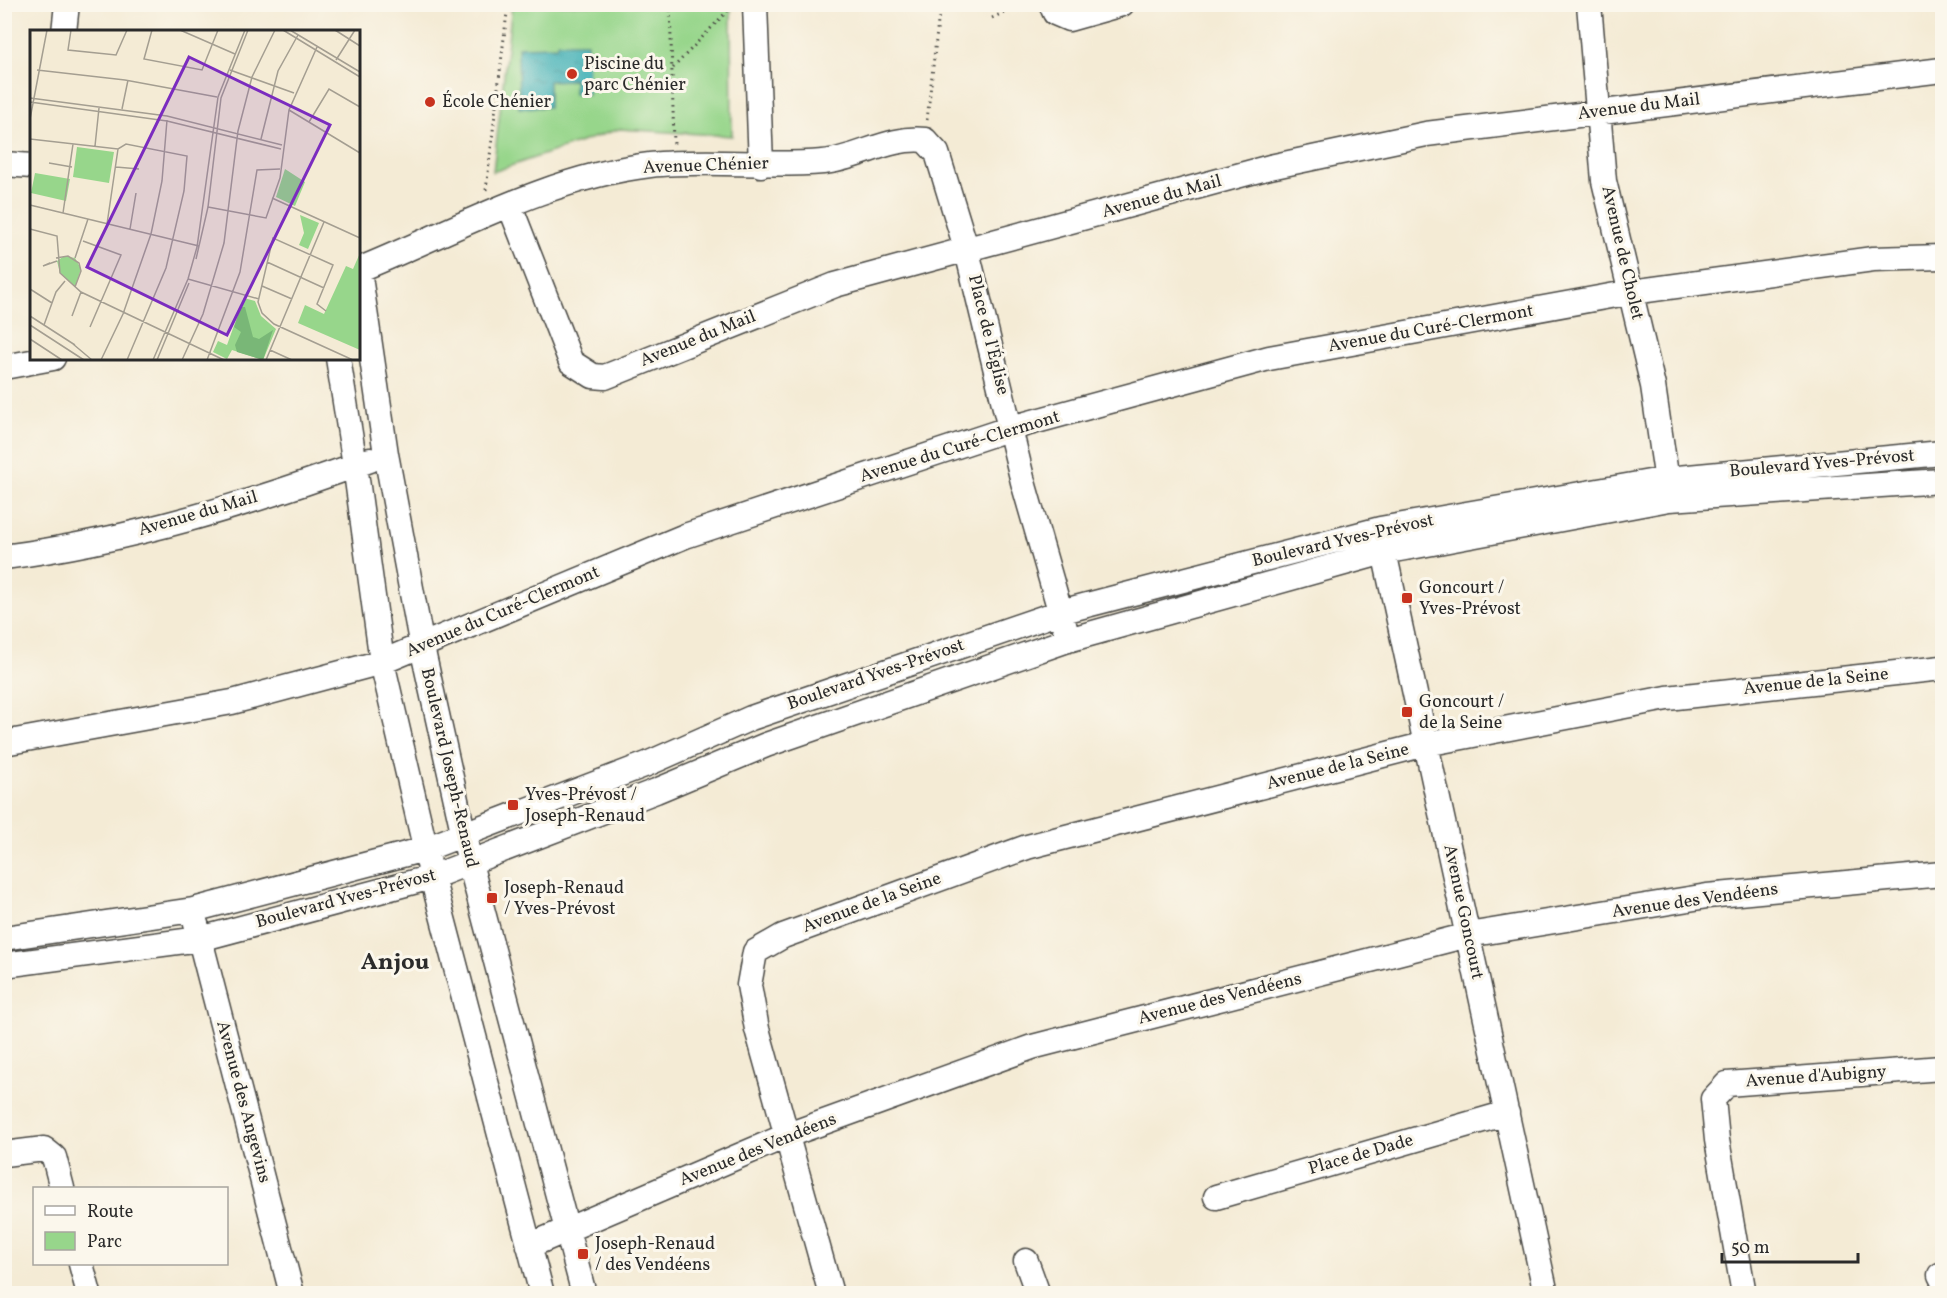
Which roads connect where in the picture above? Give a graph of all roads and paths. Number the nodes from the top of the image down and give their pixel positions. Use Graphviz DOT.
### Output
graph roads {
  1 [pos="67,4"];
  2 [pos="508,4"];
  3 [pos="670,4"];
  4 [pos="734,4"];
  5 [pos="755,4"];
  6 [pos="940,4"];
  7 [pos="1022,4"];
  8 [pos="1122,4"];
  9 [pos="1589,4"];
  10 [pos="1053,9"];
  11 [pos="992,18"];
  12 [pos="64,30"];
  13 [pos="672,68"];
  14 [pos="1942,70"];
  15 [pos="1596,112"];
  16 [pos="925,140"];
  17 [pos="4,164"];
  18 [pos="674,164"];
  19 [pos="761,165"];
  20 [pos="30,166"];
  21 [pos="502,209"];
  22 [pos="967,250"];
  23 [pos="1942,257"];
  24 [pos="360,269"];
  25 [pos="360,283"];
  26 [pos="1632,292"];
  27 [pos="40,360"];
  28 [pos="338,360"];
  29 [pos="4,367"];
  30 [pos="1011,429"];
  31 [pos="1942,453"];
  32 [pos="386,454"];
  33 [pos="355,465"];
  34 [pos="1942,482"];
  35 [pos="1668,489"];
  36 [pos="1382,541"];
  37 [pos="4,557"];
  38 [pos="1060,612"];
  39 [pos="1068,640"];
  40 [pos="422,647"];
  41 [pos="382,662"];
  42 [pos="1942,668"];
  43 [pos="762,714"];
  44 [pos="4,743"];
  45 [pos="773,743"];
  46 [pos="1426,744"];
  47 [pos="464,835"];
  48 [pos="425,849"];
  49 [pos="470,862"];
  50 [pos="1942,874"];
  51 [pos="432,877"];
  52 [pos="193,910"];
  53 [pos="1468,935"];
  54 [pos="4,938"];
  55 [pos="200,939"];
  56 [pos="4,965"];
  57 [pos="1942,1068"];
  58 [pos="1507,1113"];
  59 [pos="788,1135"];
  60 [pos="4,1154"];
  61 [pos="62,1187"];
  62 [pos="1216,1197"];
  63 [pos="566,1230"];
  64 [pos="529,1246"];
  65 [pos="1026,1261"];
  66 [pos="82,1265"];
  67 [pos="89,1293"];
  68 [pos="292,1293"];
  69 [pos="542,1293"];
  70 [pos="584,1293"];
  71 [pos="831,1293"];
  72 [pos="1038,1293"];
  73 [pos="1546,1293"];
  74 [pos="1744,1293"];
  1 -- 12 [label="street"];
  2 -- 21 [label="path"];
  3 -- 13 [label="path"];
  4 -- 13 [label="path"];
  5 -- 19 [label="street"];
  6 -- 16 [label="path"];
  7 -- 11 [label="path"];
  8 -- 10 [label="street"];
  9 -- 15 [label="street, Avenue de Cholet"];
  13 -- 18 [label="path"];
  14 -- 15 [label="street, Avenue du Mail"];
  15 -- 22 [label="street, Avenue du Mail"];
  15 -- 26 [label="street, Avenue de Cholet"];
  16 -- 19 [label="street, Avenue Chénier"];
  16 -- 22 [label="street, Place de l'Église"];
  17 -- 20 [label="street"];
  18 -- 19 [label="street, Avenue Chénier"];
  18 -- 21 [label="street, Avenue Chénier"];
  21 -- 22 [label="street, Avenue du Mail"];
  21 -- 24 [label="street, Avenue Chénier"];
  22 -- 30 [label="street, Place de l'Église"];
  23 -- 26 [label="street, Avenue du Curé-Clermont"];
  25 -- 32 [label="street, Boulevard Joseph-Renaud"];
  26 -- 30 [label="street, Avenue du Curé-Clermont"];
  26 -- 35 [label="street, Avenue de Cholet"];
  27 -- 29 [label="street"];
  28 -- 33 [label="street"];
  30 -- 38 [label="street, Place de l'Église"];
  30 -- 40 [label="street, Avenue du Curé-Clermont"];
  31 -- 35 [label="street, Boulevard Yves-Prévost"];
  32 -- 33 [label="street, Avenue du Mail"];
  32 -- 40 [label="street, Boulevard Joseph-Renaud"];
  33 -- 37 [label="street, Avenue du Mail"];
  33 -- 41 [label="street"];
  34 -- 35 [label="street, Boulevard Yves-Prévost"];
  35 -- 36 [label="street, Boulevard Yves-Prévost"];
  36 -- 38 [label="street, Boulevard Yves-Prévost"];
  36 -- 39 [label="street, Boulevard Yves-Prévost"];
  36 -- 46 [label="street, Avenue Goncourt"];
  38 -- 39 [label="street, Place de l'Église"];
  38 -- 43 [label="street, Boulevard Yves-Prévost"];
  39 -- 45 [label="street, Boulevard Yves-Prévost"];
  40 -- 41 [label="street, Avenue du Curé-Clermont"];
  40 -- 47 [label="street, Boulevard Joseph-Renaud"];
  41 -- 44 [label="street, Avenue du Curé-Clermont"];
  41 -- 48 [label="street"];
  42 -- 46 [label="street, Avenue de la Seine"];
  43 -- 45 [label="street, Boulevard Yves-Prévost"];
  43 -- 47 [label="street, Boulevard Yves-Prévost"];
  45 -- 49 [label="street, Boulevard Yves-Prévost"];
  46 -- 53 [label="street, Avenue Goncourt"];
  46 -- 59 [label="street, Avenue de la Seine"];
  47 -- 48 [label="street, Boulevard Yves-Prévost"];
  47 -- 49 [label="street, Boulevard Joseph-Renaud"];
  48 -- 51 [label="street"];
  48 -- 52 [label="street, Boulevard Yves-Prévost"];
  49 -- 51 [label="street, Boulevard Yves-Prévost"];
  49 -- 63 [label="street, Boulevard Joseph-Renaud"];
  50 -- 53 [label="street, Avenue des Vendéens"];
  51 -- 55 [label="street, Boulevard Yves-Prévost"];
  51 -- 64 [label="street"];
  52 -- 54 [label="street, Boulevard Yves-Prévost"];
  52 -- 55 [label="street, Avenue des Angevins"];
  53 -- 58 [label="street, Avenue Goncourt"];
  53 -- 59 [label="street, Avenue des Vendéens"];
  55 -- 56 [label="street, Boulevard Yves-Prévost"];
  55 -- 68 [label="street, Avenue des Angevins"];
  57 -- 74 [label="street, Avenue d'Aubigny"];
  58 -- 62 [label="street, Place de Dade"];
  58 -- 73 [label="street, Avenue Goncourt"];
  59 -- 63 [label="street, Avenue des Vendéens"];
  59 -- 71 [label="street"];
  60 -- 61 [label="street"];
  63 -- 64 [label="street, Avenue des Vendéens"];
  63 -- 70 [label="street, Boulevard Joseph-Renaud"];
  64 -- 69 [label="street"];
  65 -- 72 [label="street"];
  66 -- 67 [label="street"];
}
